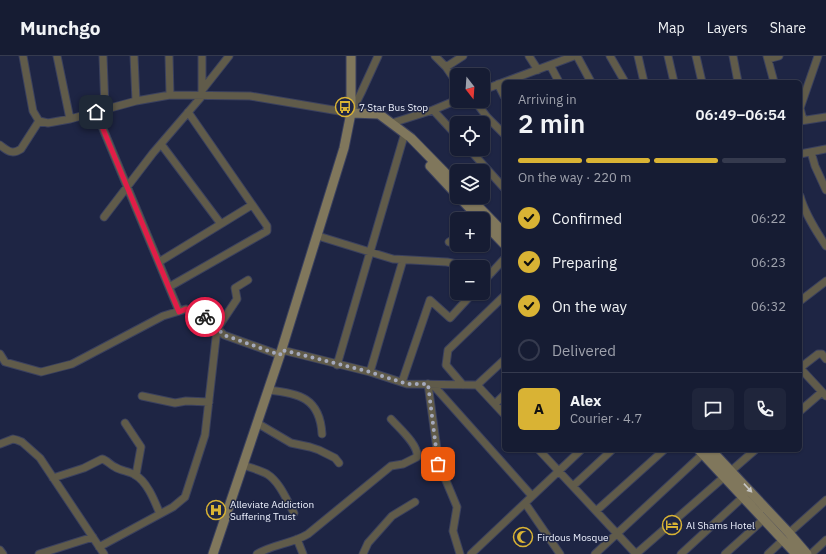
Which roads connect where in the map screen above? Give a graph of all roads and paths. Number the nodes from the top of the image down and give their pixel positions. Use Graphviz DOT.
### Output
graph roads {
  1 [pos="23,56"];
  2 [pos="57,56"];
  3 [pos="103,56"];
  4 [pos="134,56"];
  5 [pos="169,56"];
  6 [pos="202,56"];
  7 [pos="229,56"];
  8 [pos="351,56"];
  9 [pos="378,56"];
  10 [pos="435,56"];
  11 [pos="463,56"];
  12 [pos="529,56"];
  13 [pos="576,56"];
  14 [pos="610,56"];
  15 [pos="638,56"];
  16 [pos="668,56"];
  17 [pos="696,56"];
  18 [pos="733,56"];
  19 [pos="779,56"];
  20 [pos="818,56"];
  21 [pos="768,57"];
  22 [pos="550,65"];
  23 [pos="446,68"];
  24 [pos="538,70"];
  25 [pos="450,73"];
  26 [pos="525,79"];
  27 [pos="558,80"];
  28 [pos="590,80"];
  29 [pos="623,80"];
  30 [pos="644,80"];
  31 [pos="674,80"];
  32 [pos="702,80"];
  33 [pos="738,80"];
  34 [pos="774,80"];
  35 [pos="502,83"];
  36 [pos="498,84"];
  37 [pos="490,87"];
  38 [pos="202,92"];
  39 [pos="502,92"];
  40 [pos="170,95"];
  41 [pos="136,101"];
  42 [pos="802,102"];
  43 [pos="450,103"];
  44 [pos="481,108"];
  45 [pos="105,109"];
  46 [pos="433,110"];
  47 [pos="96,112"];
  48 [pos="188,112"];
  49 [pos="351,113"];
  50 [pos="826,117"];
  51 [pos="70,119"];
  52 [pos="39,120"];
  53 [pos="802,121"];
  54 [pos="392,123"];
  55 [pos="450,128"];
  56 [pos="502,132"];
  57 [pos="404,136"];
  58 [pos="161,144"];
  59 [pos="0,145"];
  60 [pos="826,149"];
  61 [pos="811,152"];
  62 [pos="802,154"];
  63 [pos="475,156"];
  64 [pos="450,178"];
  65 [pos="502,186"];
  66 [pos="128,187"];
  67 [pos="450,187"];
  68 [pos="826,190"];
  69 [pos="802,203"];
  70 [pos="466,204"];
  71 [pos="476,204"];
  72 [pos="252,205"];
  73 [pos="473,212"];
  74 [pos="104,217"];
  75 [pos="221,224"];
  76 [pos="490,229"];
  77 [pos="502,231"];
  78 [pos="318,236"];
  79 [pos="502,242"];
  80 [pos="826,246"];
  81 [pos="370,252"];
  82 [pos="403,260"];
  83 [pos="502,261"];
  84 [pos="159,262"];
  85 [pos="450,262"];
  86 [pos="491,273"];
  87 [pos="248,280"];
  88 [pos="826,281"];
  89 [pos="169,287"];
  90 [pos="502,298"];
  91 [pos="802,299"];
  92 [pos="467,300"];
  93 [pos="179,312"];
  94 [pos="217,329"];
  95 [pos="281,353"];
  96 [pos="0,354"];
  97 [pos="826,359"];
  98 [pos="502,362"];
  99 [pos="337,365"];
  100 [pos="802,366"];
  101 [pos="802,370"];
  102 [pos="370,372"];
  103 [pos="402,382"];
  104 [pos="430,385"];
  105 [pos="463,385"];
  106 [pos="477,385"];
  107 [pos="268,390"];
  108 [pos="824,394"];
  109 [pos="142,396"];
  110 [pos="502,397"];
  111 [pos="209,402"];
  112 [pos="494,404"];
  113 [pos="802,410"];
  114 [pos="502,412"];
  115 [pos="391,420"];
  116 [pos="125,423"];
  117 [pos="257,423"];
  118 [pos="322,434"];
  119 [pos="0,444"];
  120 [pos="541,452"];
  121 [pos="579,452"];
  122 [pos="610,452"];
  123 [pos="662,452"];
  124 [pos="704,452"];
  125 [pos="706,452"];
  126 [pos="753,452"];
  127 [pos="339,463"];
  128 [pos="243,465"];
  129 [pos="559,471"];
  130 [pos="728,474"];
  131 [pos="136,475"];
  132 [pos="53,478"];
  133 [pos="573,486"];
  134 [pos="532,496"];
  135 [pos="743,497"];
  136 [pos="826,500"];
  137 [pos="415,502"];
  138 [pos="525,503"];
  139 [pos="596,511"];
  140 [pos="294,513"];
  141 [pos="160,514"];
  142 [pos="764,519"];
  143 [pos="617,534"];
  144 [pos="93,537"];
  145 [pos="786,537"];
  146 [pos="297,540"];
  147 [pos="826,540"];
  148 [pos="99,547"];
  149 [pos="0,550"];
  150 [pos="42,553"];
  151 [pos="3,554"];
  152 [pos="104,554"];
  153 [pos="213,554"];
  154 [pos="257,554"];
  155 [pos="303,554"];
  156 [pos="363,554"];
  157 [pos="460,554"];
  158 [pos="471,554"];
  159 [pos="560,554"];
  160 [pos="595,554"];
  161 [pos="636,554"];
  162 [pos="681,554"];
  163 [pos="725,554"];
  164 [pos="768,554"];
  165 [pos="796,554"];
  166 [pos="807,554"];
  167 [pos="811,554"];
  1 -- 52 [label="street"];
  2 -- 51 [label="street"];
  3 -- 45 [label="street"];
  4 -- 41 [label="street"];
  5 -- 40 [label="street"];
  6 -- 38 [label="street"];
  7 -- 38 [label="street"];
  8 -- 49 [label="street"];
  9 -- 49 [label="street"];
  10 -- 23 [label="street"];
  11 -- 23 [label="street"];
  12 -- 24 [label="street"];
  13 -- 22 [label="street"];
  13 -- 28 [label="street"];
  14 -- 29 [label="street"];
  15 -- 30 [label="street"];
  16 -- 31 [label="street"];
  17 -- 32 [label="street"];
  18 -- 33 [label="street"];
  19 -- 21 [label="street"];
  20 -- 42 [label="street"];
  21 -- 34 [label="street"];
  22 -- 24 [label="street"];
  22 -- 27 [label="street"];
  23 -- 25 [label="street"];
  24 -- 26 [label="street"];
  35 -- 36 [label="street"];
  36 -- 37 [label="street"];
  36 -- 39 [label="street"];
  38 -- 40 [label="street"];
  38 -- 48 [label="street"];
  38 -- 49 [label="street"];
  40 -- 41 [label="street"];
  41 -- 45 [label="street"];
  43 -- 46 [label="street"];
  44 -- 56 [label="street"];
  45 -- 47 [label="street"];
  46 -- 54 [label="street"];
  46 -- 55 [label="street"];
  47 -- 51 [label="street"];
  47 -- 66 [label="street"];
  48 -- 58 [label="street"];
  48 -- 72 [label="street"];
  49 -- 54 [label="street"];
  49 -- 78 [label="street"];
  50 -- 53 [label="street"];
  51 -- 52 [label="street"];
  52 -- 59 [label="street"];
  54 -- 57 [label="street"];
  54 -- 64 [label="street"];
  57 -- 67 [label="street"];
  57 -- 81 [label="street"];
  58 -- 66 [label="street"];
  58 -- 75 [label="street"];
  60 -- 61 [label="street"];
  61 -- 62 [label="street"];
  61 -- 68 [label="street"];
  63 -- 65 [label="street"];
  66 -- 74 [label="street"];
  66 -- 84 [label="street"];
  69 -- 80 [label="street"];
  70 -- 73 [label="street"];
  71 -- 77 [label="street"];
  72 -- 75 [label="street"];
  72 -- 89 [label="street"];
  75 -- 84 [label="street"];
  76 -- 79 [label="street"];
  78 -- 81 [label="street"];
  78 -- 95 [label="street"];
  81 -- 82 [label="street"];
  81 -- 99 [label="street"];
  82 -- 85 [label="street"];
  82 -- 102 [label="street"];
  83 -- 86 [label="street"];
  84 -- 89 [label="street"];
  87 -- 94 [label="street"];
  88 -- 91 [label="street"];
  89 -- 93 [label="street"];
  90 -- 105 [label="street"];
  92 -- 103 [label="street"];
  93 -- 94 [label="street"];
  93 -- 96 [label="street"];
  94 -- 95 [label="street"];
  94 -- 111 [label="street"];
  95 -- 99 [label="street"];
  95 -- 107 [label="street"];
  97 -- 100 [label="street"];
  98 -- 106 [label="street"];
  99 -- 102 [label="street"];
  101 -- 108 [label="street"];
  102 -- 103 [label="street"];
  103 -- 104 [label="street"];
  104 -- 105 [label="street"];
  104 -- 134 [label="street"];
  104 -- 157 [label="street"];
  105 -- 106 [label="street"];
  106 -- 112 [label="street"];
  107 -- 117 [label="street"];
  107 -- 118 [label="street"];
  108 -- 113 [label="street"];
  109 -- 111 [label="street"];
  110 -- 112 [label="street"];
  111 -- 141 [label="street"];
  112 -- 114 [label="street"];
  115 -- 146 [label="street"];
  116 -- 131 [label="street"];
  117 -- 127 [label="street"];
  117 -- 128 [label="street"];
  119 -- 132 [label="street"];
  120 -- 129 [label="street"];
  121 -- 129 [label="street"];
  122 -- 133 [label="street"];
  123 -- 139 [label="street"];
  124 -- 143 [label="street"];
  125 -- 130 [label="street"];
  126 -- 130 [label="street"];
  128 -- 140 [label="street"];
  128 -- 153 [label="street"];
  129 -- 133 [label="street"];
  129 -- 134 [label="street"];
  130 -- 135 [label="street"];
  130 -- 145 [label="street, one-way"];
  130 -- 161 [label="street"];
  131 -- 132 [label="street"];
  131 -- 141 [label="street"];
  132 -- 144 [label="street"];
  133 -- 139 [label="street"];
  134 -- 138 [label="street"];
  135 -- 142 [label="street"];
  135 -- 162 [label="street"];
  136 -- 145 [label="street"];
  137 -- 156 [label="street"];
  138 -- 158 [label="street"];
  138 -- 159 [label="street"];
  139 -- 143 [label="street"];
  141 -- 148 [label="street"];
  142 -- 145 [label="street"];
  142 -- 163 [label="street"];
  143 -- 160 [label="street"];
  143 -- 161 [label="street"];
  144 -- 148 [label="street"];
  144 -- 150 [label="street"];
  145 -- 164 [label="street"];
  145 -- 165 [label="street"];
  145 -- 166 [label="street"];
  146 -- 154 [label="street"];
  146 -- 155 [label="street"];
  147 -- 167 [label="street"];
  148 -- 152 [label="street"];
  149 -- 151 [label="street"];
}
